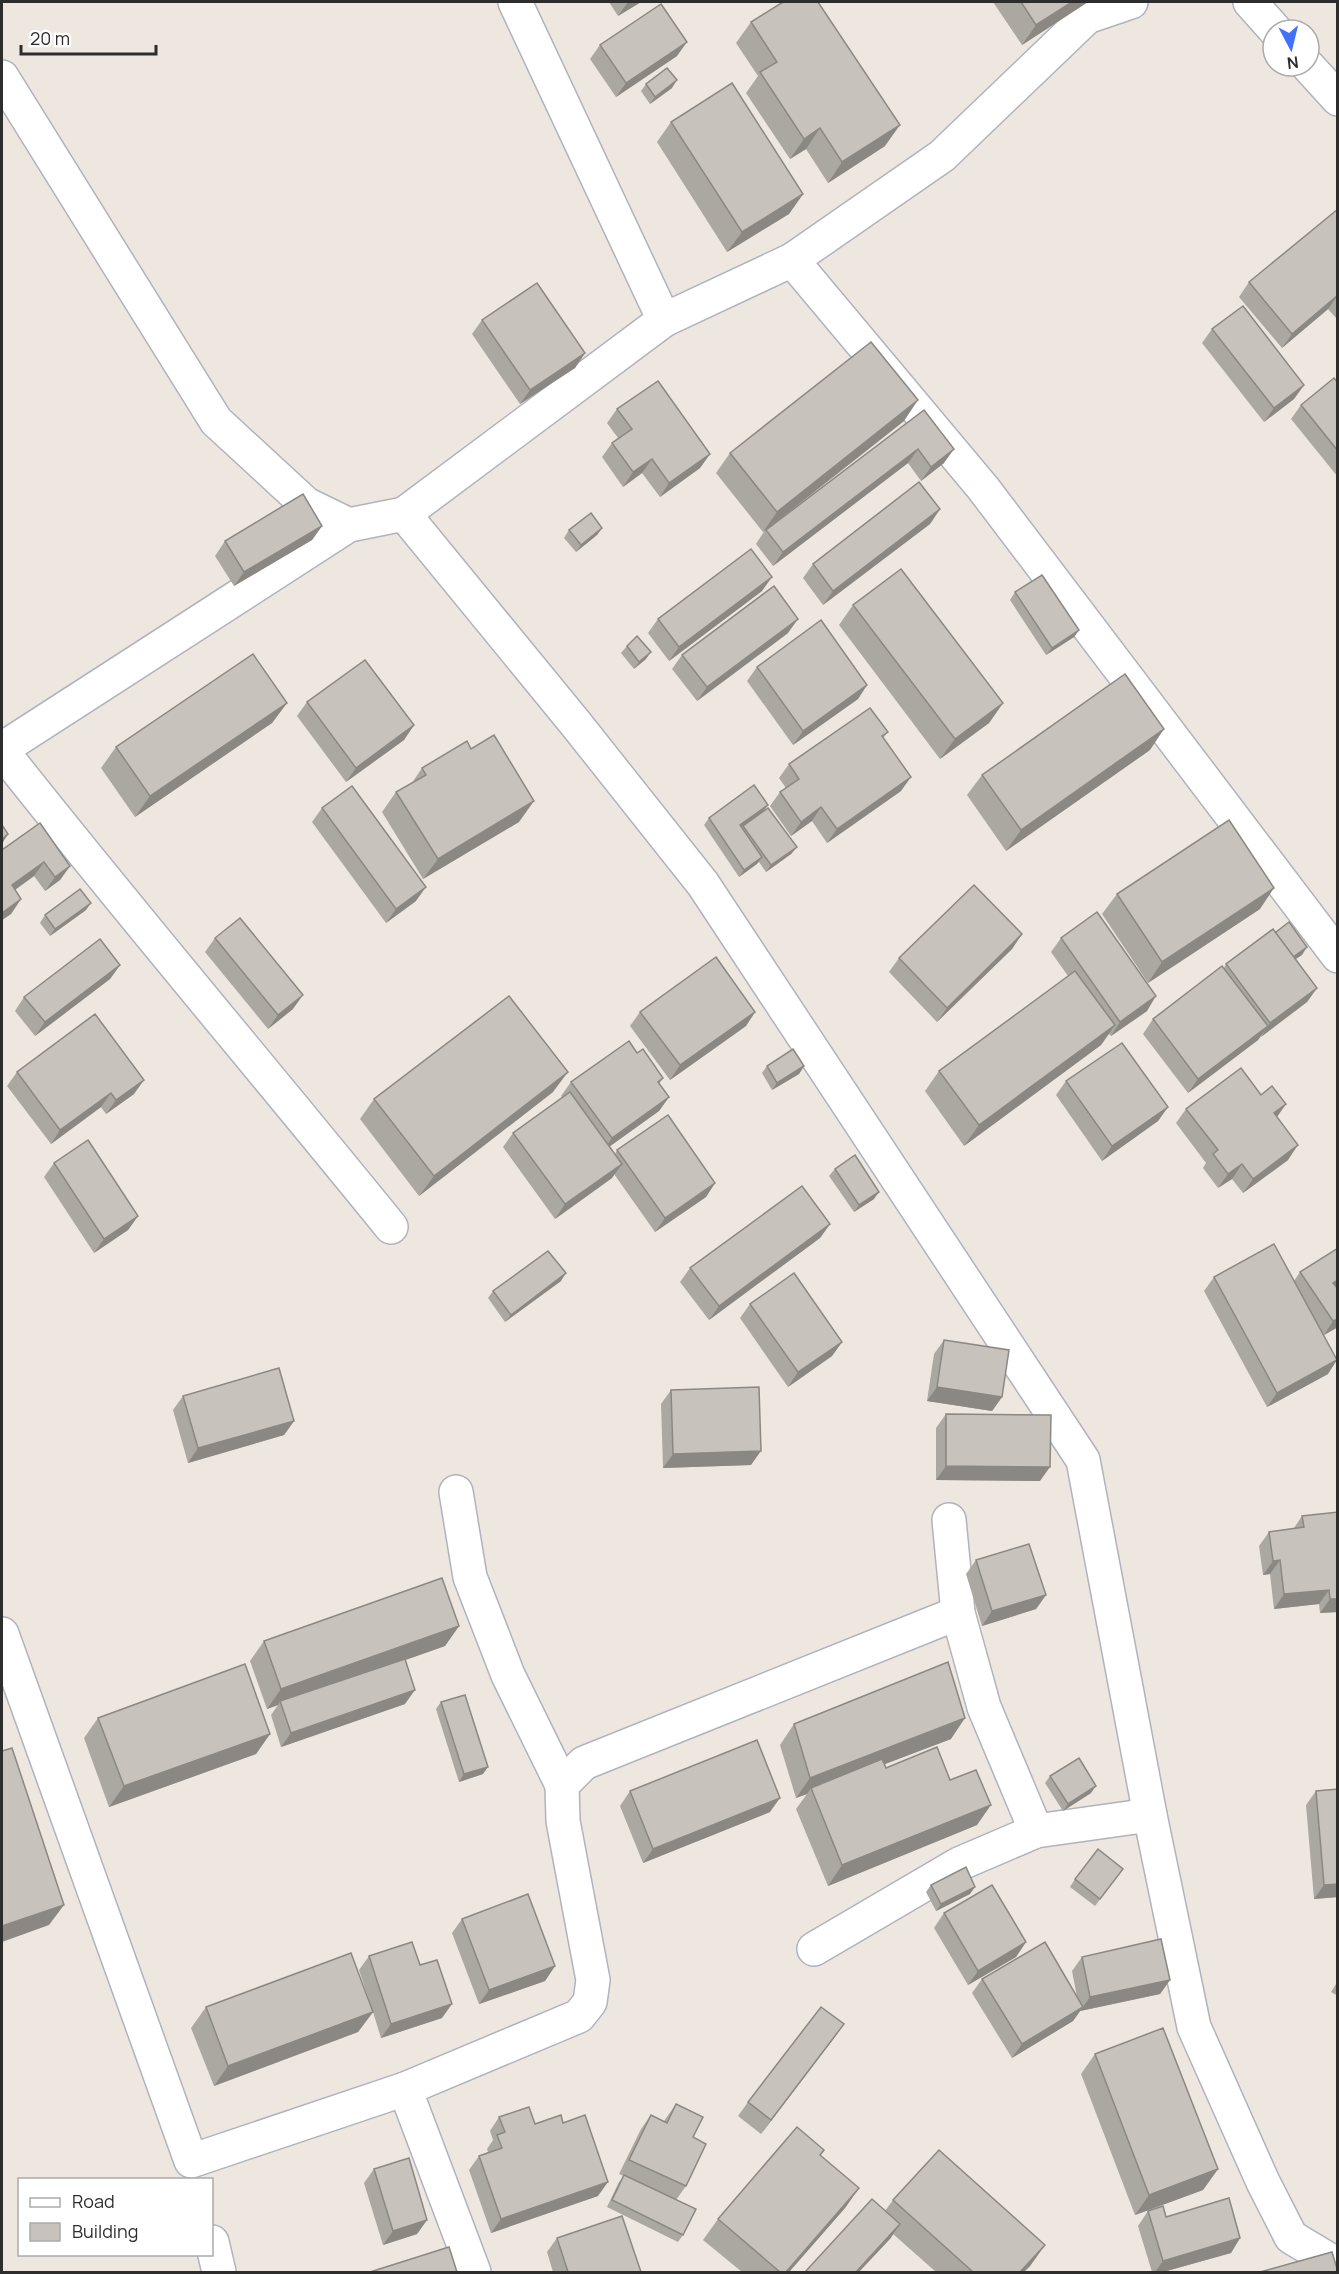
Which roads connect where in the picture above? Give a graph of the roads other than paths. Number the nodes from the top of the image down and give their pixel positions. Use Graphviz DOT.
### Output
graph roads {
  1 [pos="515,2"];
  2 [pos="1131,2"];
  3 [pos="1250,2"];
  4 [pos="1264,18"];
  5 [pos="2,77"];
  6 [pos="1319,78"];
  7 [pos="1338,99"];
  8 [pos="792,260"];
  9 [pos="664,320"];
  10 [pos="404,514"];
  11 [pos="349,525"];
  12 [pos="2,750"];
  13 [pos="1336,950"];
  14 [pos="391,1227"];
  15 [pos="456,1492"];
  16 [pos="948,1520"];
  17 [pos="958,1613"];
  18 [pos="2,1634"];
  19 [pos="562,1785"];
  20 [pos="1150,1815"];
  21 [pos="1036,1831"];
  22 [pos="814,1949"];
  23 [pos="405,2089"];
  24 [pos="194,2170"];
  25 [pos="213,2246"];
  26 [pos="1338,2265"];
  27 [pos="219,2272"];
  28 [pos="474,2272"];
  1 -- 9 [label="street"];
  2 -- 8 [label="street"];
  3 -- 4 [label="street"];
  5 -- 11 [label="street"];
  6 -- 7 [label="street"];
  8 -- 9 [label="street"];
  8 -- 13 [label="street"];
  9 -- 10 [label="street"];
  10 -- 11 [label="street"];
  10 -- 20 [label="street"];
  11 -- 12 [label="street"];
  12 -- 14 [label="street"];
  15 -- 19 [label="street"];
  16 -- 17 [label="street"];
  17 -- 19 [label="street"];
  17 -- 21 [label="street"];
  18 -- 24 [label="street"];
  19 -- 23 [label="street"];
  20 -- 21 [label="street"];
  20 -- 26 [label="street"];
  21 -- 22 [label="street"];
  23 -- 24 [label="street"];
  23 -- 28 [label="street"];
  25 -- 27 [label="street"];
}
